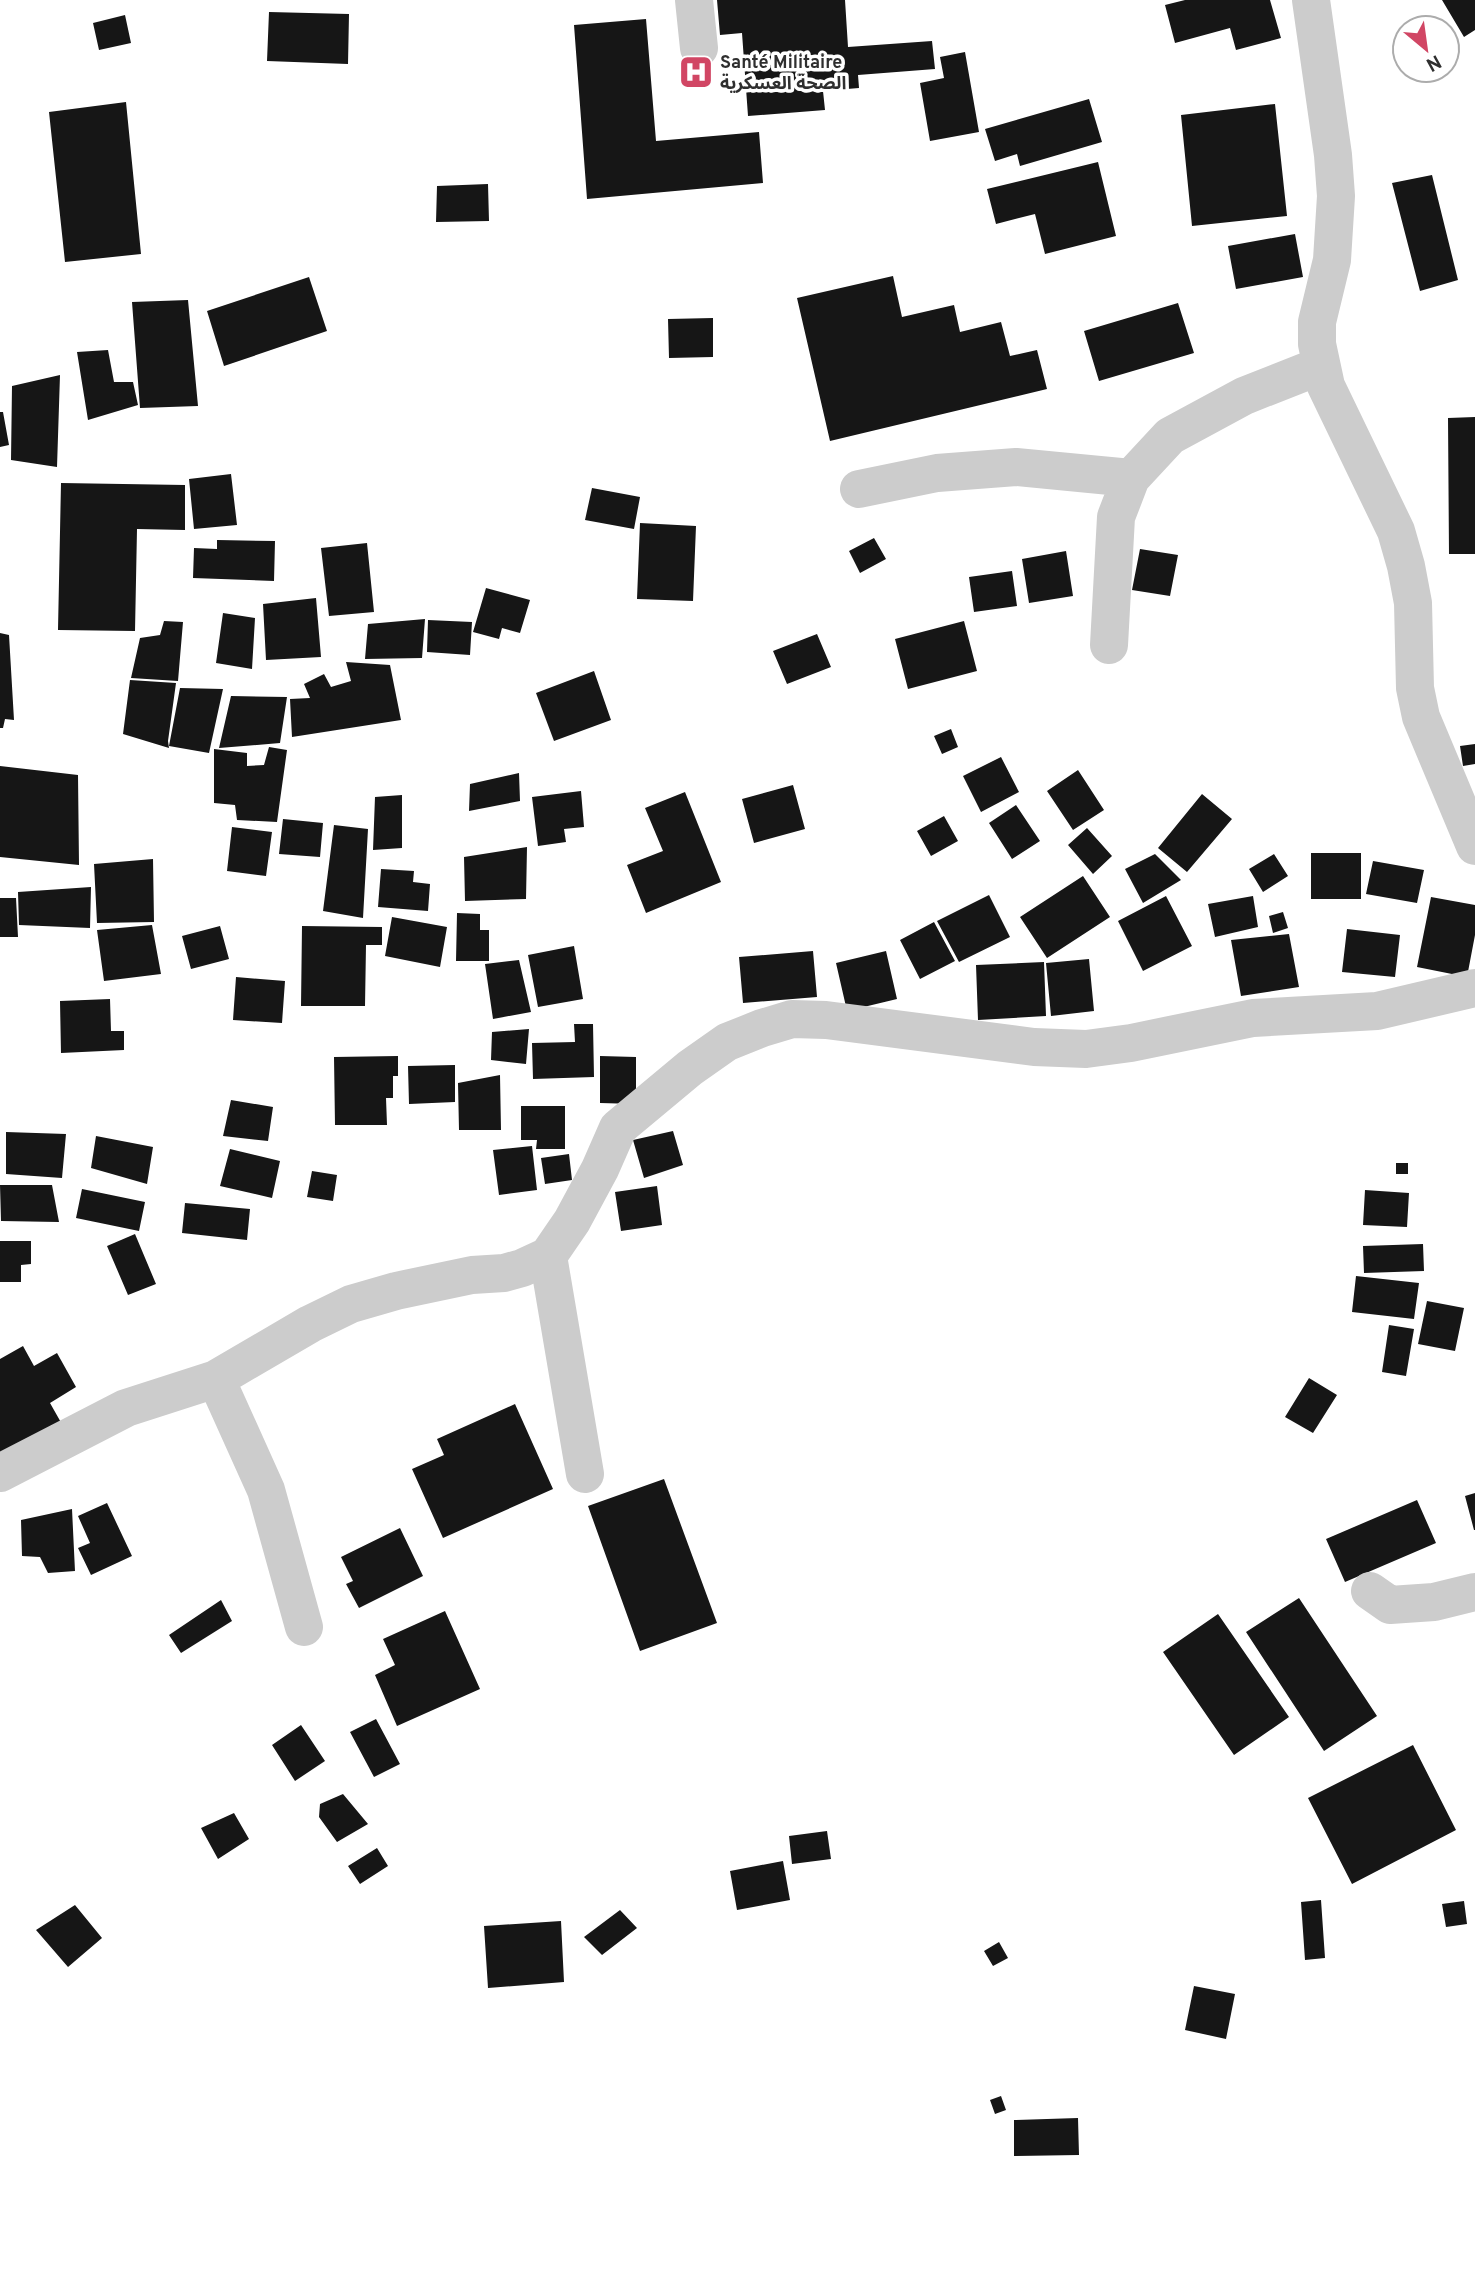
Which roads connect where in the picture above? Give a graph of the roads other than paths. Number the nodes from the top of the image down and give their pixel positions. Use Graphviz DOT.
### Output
graph roads {
  1 [pos="694,0"];
  2 [pos="1311,0"];
  3 [pos="699,48"];
  4 [pos="1320,366"];
  5 [pos="1131,478"];
  6 [pos="859,489"];
  7 [pos="1110,645"];
  8 [pos="1475,846"];
  9 [pos="1475,988"];
  10 [pos="548,1256"];
  11 [pos="216,1379"];
  12 [pos="0,1473"];
  13 [pos="585,1474"];
  14 [pos="1370,1591"];
  15 [pos="1475,1592"];
  16 [pos="304,1628"];
  1 -- 3 [label="street"];
  2 -- 4 [label="street"];
  4 -- 5 [label="street"];
  4 -- 8 [label="street"];
  5 -- 6 [label="street"];
  5 -- 7 [label="street"];
  9 -- 10 [label="street"];
  10 -- 11 [label="street"];
  10 -- 13 [label="street"];
  11 -- 12 [label="street"];
  11 -- 16 [label="street"];
  14 -- 15 [label="street"];
}
